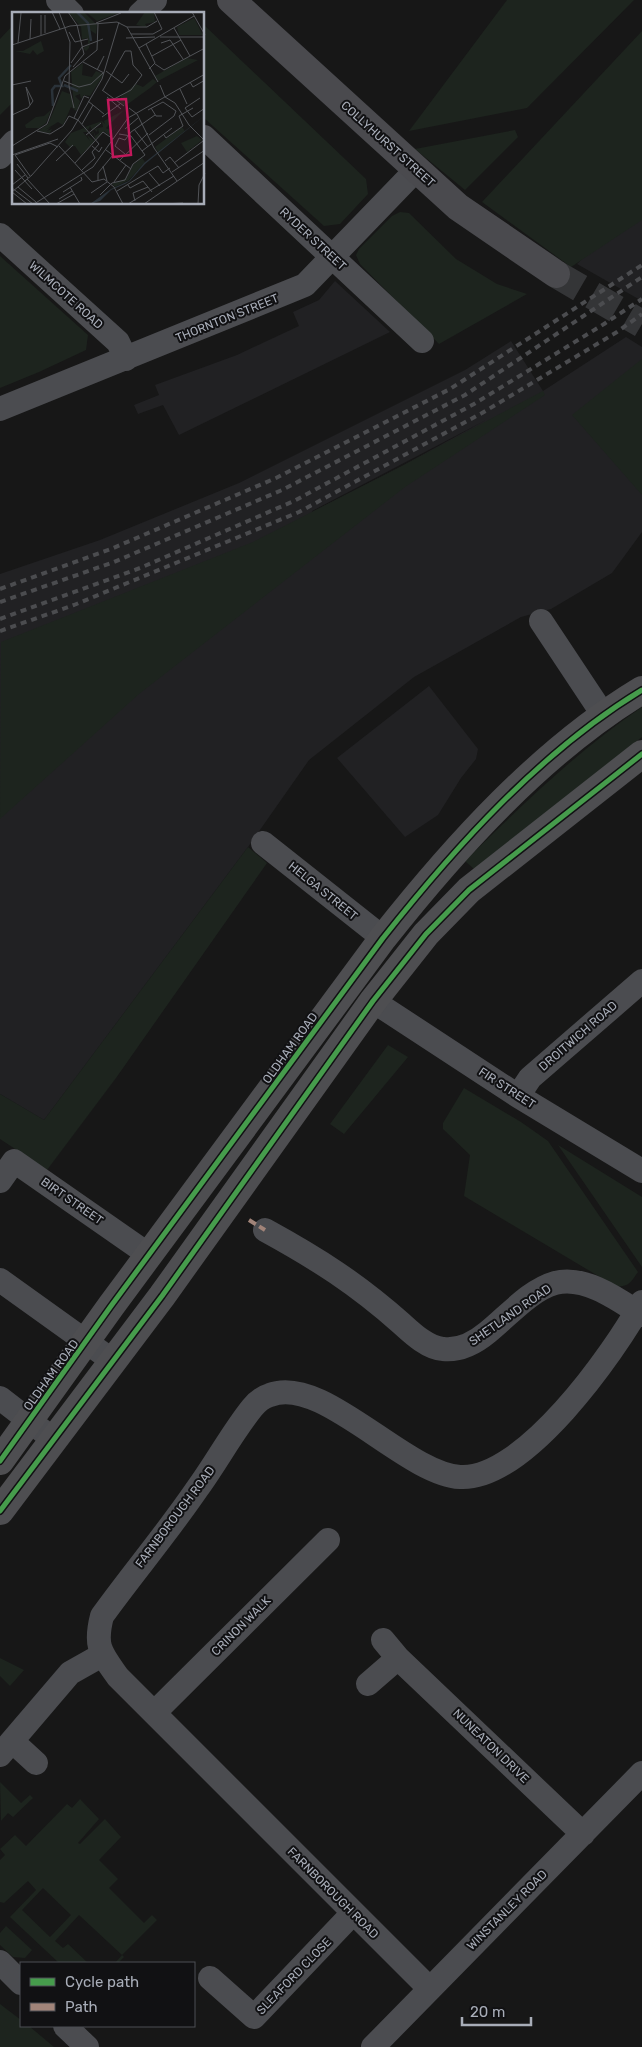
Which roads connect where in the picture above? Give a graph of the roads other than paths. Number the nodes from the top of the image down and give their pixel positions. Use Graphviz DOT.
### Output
graph roads {
  1 [pos="58,0"];
  2 [pos="155,0"];
  3 [pos="231,0"];
  4 [pos="70,12"];
  5 [pos="142,12"];
  6 [pos="205,138"];
  7 [pos="12,144"];
  8 [pos="0,157"];
  9 [pos="416,170"];
  10 [pos="0,235"];
  11 [pos="333,257"];
  12 [pos="556,274"];
  13 [pos="422,341"];
  14 [pos="126,359"];
  15 [pos="0,408"];
  16 [pos="541,621"];
  17 [pos="642,690"];
  18 [pos="604,716"];
  19 [pos="642,754"];
  20 [pos="263,843"];
  21 [pos="383,938"];
  22 [pos="642,981"];
  23 [pos="373,1002"];
  24 [pos="518,1096"];
  25 [pos="642,1172"];
  26 [pos="0,1180"];
  27 [pos="265,1230"];
  28 [pos="149,1255"];
  29 [pos="0,1280"];
  30 [pos="640,1310"];
  31 [pos="87,1342"];
  32 [pos="113,1361"];
  33 [pos="0,1398"];
  34 [pos="30,1421"];
  35 [pos="53,1439"];
  36 [pos="0,1461"];
  37 [pos="0,1510"];
  38 [pos="328,1540"];
  39 [pos="383,1640"];
  40 [pos="102,1655"];
  41 [pos="398,1658"];
  42 [pos="368,1684"];
  43 [pos="154,1713"];
  44 [pos="6,1748"];
  45 [pos="36,1762"];
  46 [pos="642,1773"];
  47 [pos="584,1834"];
  48 [pos="353,1914"];
  49 [pos="1,1965"];
  50 [pos="210,1978"];
  51 [pos="20,1982"];
  52 [pos="429,1988"];
  53 [pos="66,2027"];
  54 [pos="87,2047"];
  55 [pos="373,2047"];
  1 -- 4 [label="street"];
  2 -- 5 [label="street"];
  3 -- 9 [label="street, COLLYHURST STREET"];
  6 -- 11 [label="street, RYDER STREET"];
  7 -- 8 [label="street"];
  9 -- 11 [label="street, THORNTON STREET"];
  9 -- 12 [label="street, COLLYHURST STREET"];
  10 -- 14 [label="street, WILMCOTE ROAD"];
  11 -- 13 [label="street, RYDER STREET"];
  11 -- 14 [label="street, THORNTON STREET"];
  14 -- 15 [label="street, THORNTON STREET"];
  16 -- 18 [label="street"];
  17 -- 18 [label="highway, OLDHAM ROAD"];
  18 -- 21 [label="highway, OLDHAM ROAD"];
  19 -- 23 [label="highway"];
  20 -- 21 [label="street, HELGA STREET"];
  21 -- 28 [label="highway, OLDHAM ROAD"];
  22 -- 24 [label="street, DROITWICH ROAD"];
  23 -- 24 [label="street, FIR STREET"];
  23 -- 32 [label="highway"];
  24 -- 25 [label="street, FIR STREET"];
  26 -- 28 [label="street, BIRT STREET"];
  27 -- 30 [label="street, SHETLAND ROAD"];
  28 -- 31 [label="highway, OLDHAM ROAD"];
  29 -- 31 [label="street"];
  30 -- 40 [label="street, FARNBOROUGH ROAD"];
  31 -- 32 [label="street"];
  31 -- 34 [label="highway, OLDHAM ROAD"];
  32 -- 35 [label="highway"];
  33 -- 34 [label="street"];
  34 -- 35 [label="street"];
  34 -- 36 [label="highway, OLDHAM ROAD"];
  35 -- 37 [label="highway"];
  38 -- 43 [label="street, CRINON WALK"];
  39 -- 41 [label="street, NUNEATON DRIVE"];
  40 -- 43 [label="street, FARNBOROUGH ROAD"];
  40 -- 44 [label="street"];
  41 -- 42 [label="street"];
  41 -- 47 [label="street, NUNEATON DRIVE"];
  43 -- 48 [label="street, FARNBOROUGH ROAD"];
  44 -- 45 [label="street"];
  46 -- 47 [label="street, WINSTANLEY ROAD"];
  47 -- 52 [label="street, WINSTANLEY ROAD"];
  48 -- 50 [label="street, SLEAFORD CLOSE"];
  48 -- 52 [label="street, FARNBOROUGH ROAD"];
  49 -- 51 [label="street"];
  52 -- 55 [label="street, WINSTANLEY ROAD"];
  53 -- 54 [label="street"];
}
